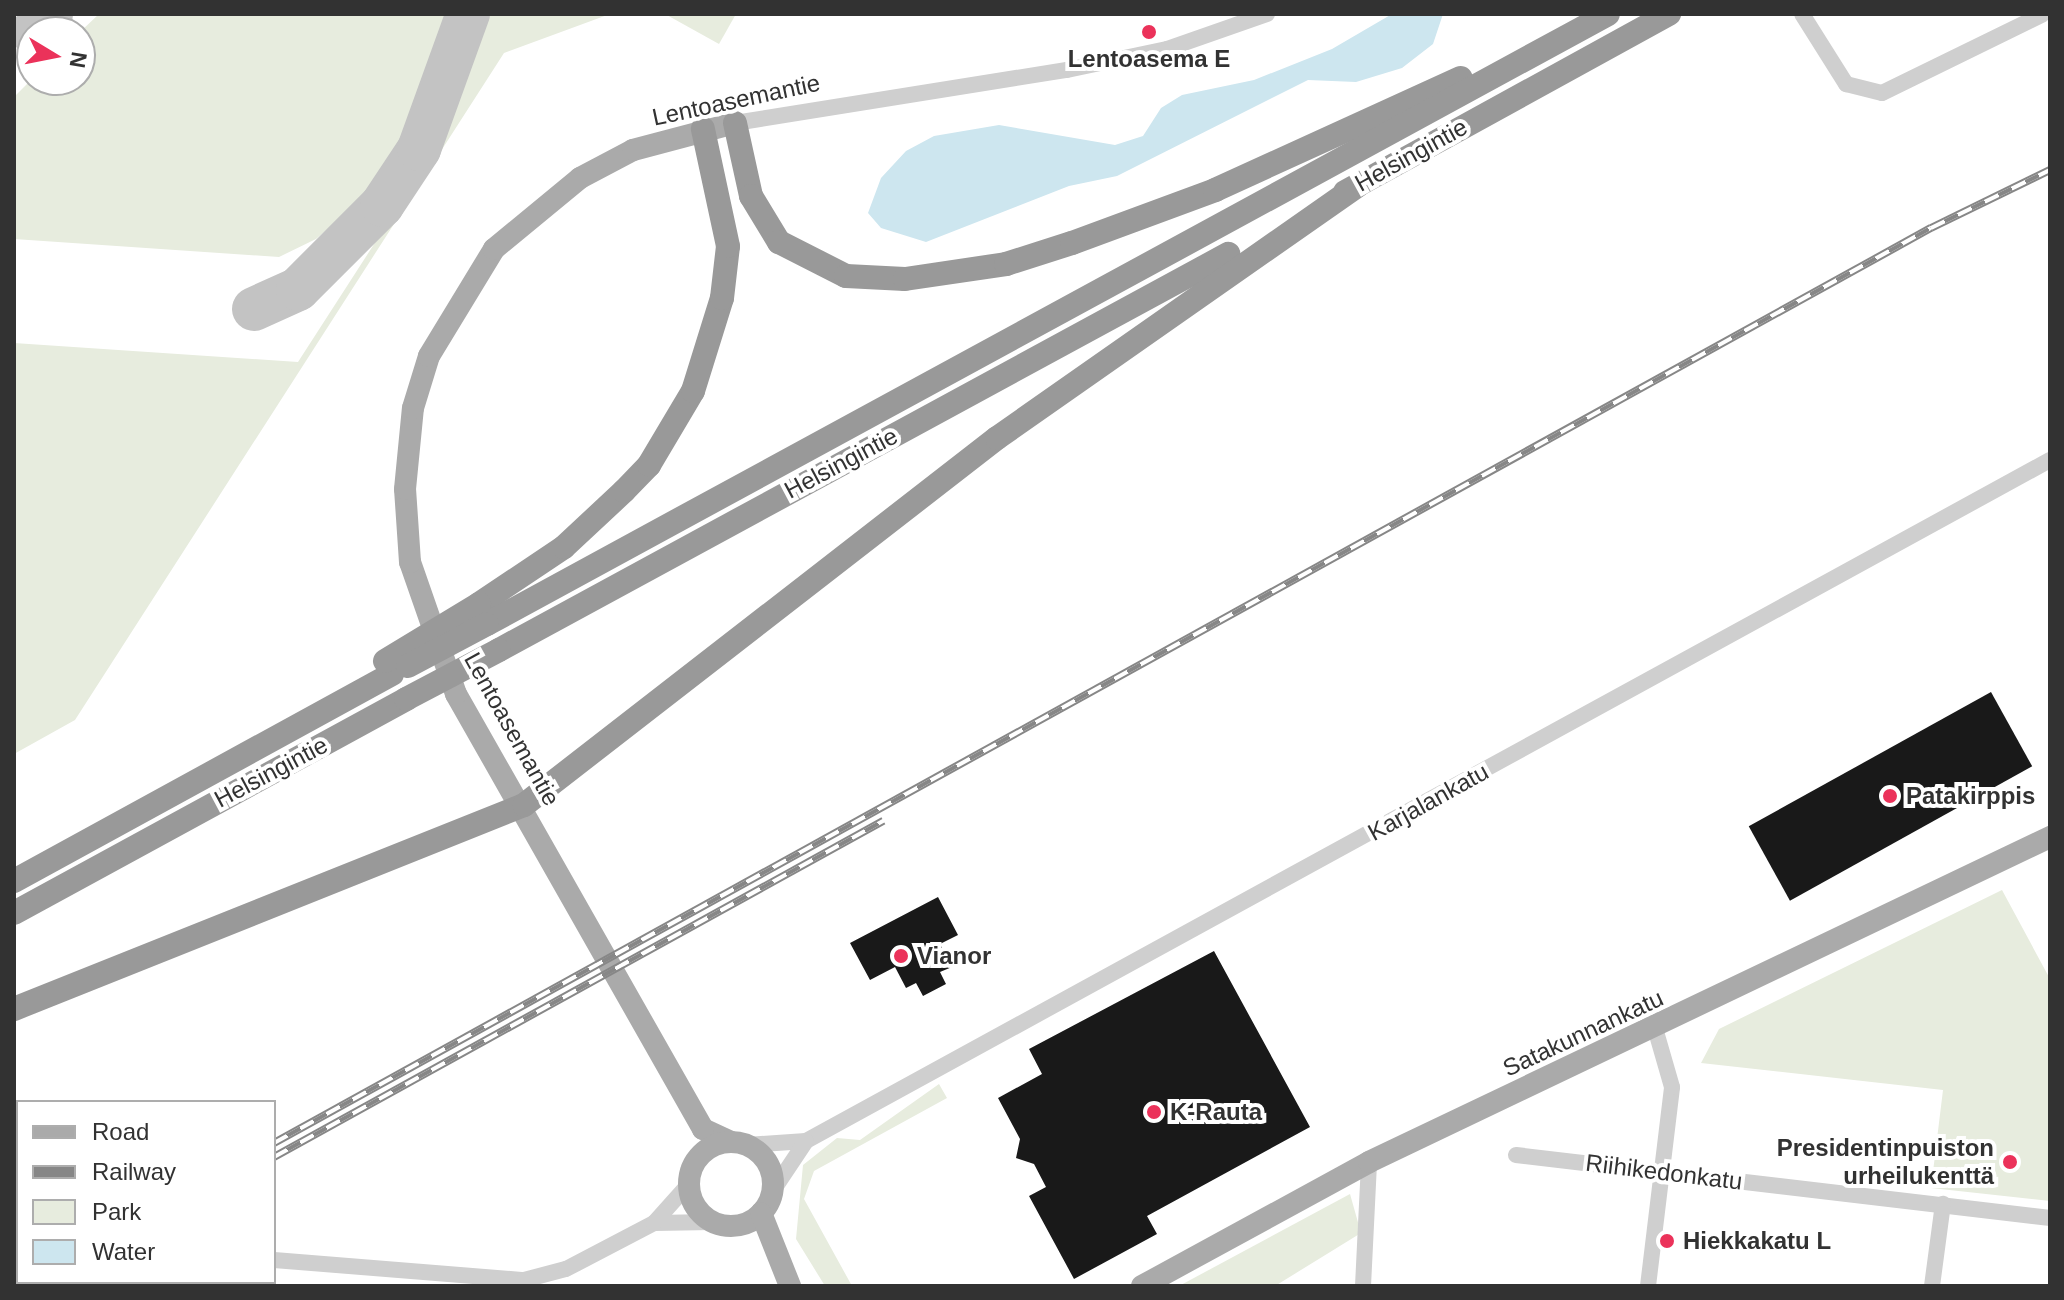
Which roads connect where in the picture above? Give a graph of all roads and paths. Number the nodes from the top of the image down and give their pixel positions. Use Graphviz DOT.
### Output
graph roads {
  1 [pos="1267,14"];
  2 [pos="1605,14"];
  3 [pos="1669,14"];
  4 [pos="1802,14"];
  5 [pos="2043,14"];
  6 [pos="735,123"];
  7 [pos="703,129"];
  8 [pos="1358,185"];
  9 [pos="2049,464"];
  10 [pos="483,614"];
  11 [pos="524,805"];
  12 [pos="2050,837"];
  13 [pos="14,881"];
  14 [pos="14,913"];
  15 [pos="14,1009"];
  16 [pos="1655,1028"];
  17 [pos="703,1129"];
  18 [pos="806,1141"];
  19 [pos="739,1144"];
  20 [pos="1516,1155"];
  21 [pos="1369,1162"];
  22 [pos="1662,1171"];
  23 [pos="691,1175"];
  24 [pos="772,1192"];
  25 [pos="1943,1204"];
  26 [pos="761,1213"];
  27 [pos="2050,1218"];
  28 [pos="712,1222"];
  29 [pos="654,1223"];
  30 [pos="739,1225"];
  31 [pos="276,1260"];
  32 [pos="778,1264"];
  33 [pos="790,1286"];
  34 [pos="1142,1286"];
  35 [pos="1363,1286"];
  36 [pos="1648,1286"];
  37 [pos="1932,1286"];
  1 -- 6 [label="street, Lentoasemantie"];
  2 -- 6 [label="highway"];
  2 -- 10 [label="highway, Helsingintie"];
  3 -- 8 [label="highway, Helsingintie"];
  4 -- 5 [label="street"];
  6 -- 7 [label="main road, Lentoasemantie"];
  7 -- 10 [label="highway"];
  7 -- 11 [label="main road, Lentoasemantie"];
  8 -- 11 [label="highway"];
  8 -- 14 [label="highway, Helsingintie, bridge"];
  9 -- 18 [label="street, Karjalankatu"];
  10 -- 13 [label="highway, Helsingintie, bridge"];
  11 -- 15 [label="highway"];
  11 -- 17 [label="main road, Lentoasemantie"];
  12 -- 16 [label="main road, Satakunnankatu"];
  16 -- 21 [label="main road, Satakunnankatu"];
  16 -- 22 [label="street"];
  17 -- 19 [label="main road"];
  17 -- 23 [label="main road"];
  18 -- 19 [label="street, Karjalankatu"];
  18 -- 24 [label="street, Karjalankatu"];
  19 -- 23 [label="main road"];
  19 -- 24 [label="main road"];
  20 -- 22 [label="street, Riihikedonkatu"];
  21 -- 34 [label="main road, Satakunnankatu"];
  21 -- 35 [label="street"];
  22 -- 25 [label="street, Riihikedonkatu"];
  22 -- 36 [label="street"];
  23 -- 28 [label="main road"];
  23 -- 29 [label="street"];
  24 -- 26 [label="main road"];
  25 -- 27 [label="street, Riihikedonkatu"];
  25 -- 37 [label="street"];
  26 -- 30 [label="main road"];
  26 -- 32 [label="main road"];
  28 -- 29 [label="street"];
  28 -- 30 [label="main road"];
  29 -- 31 [label="street"];
  30 -- 32 [label="main road"];
  32 -- 33 [label="main road"];
}
